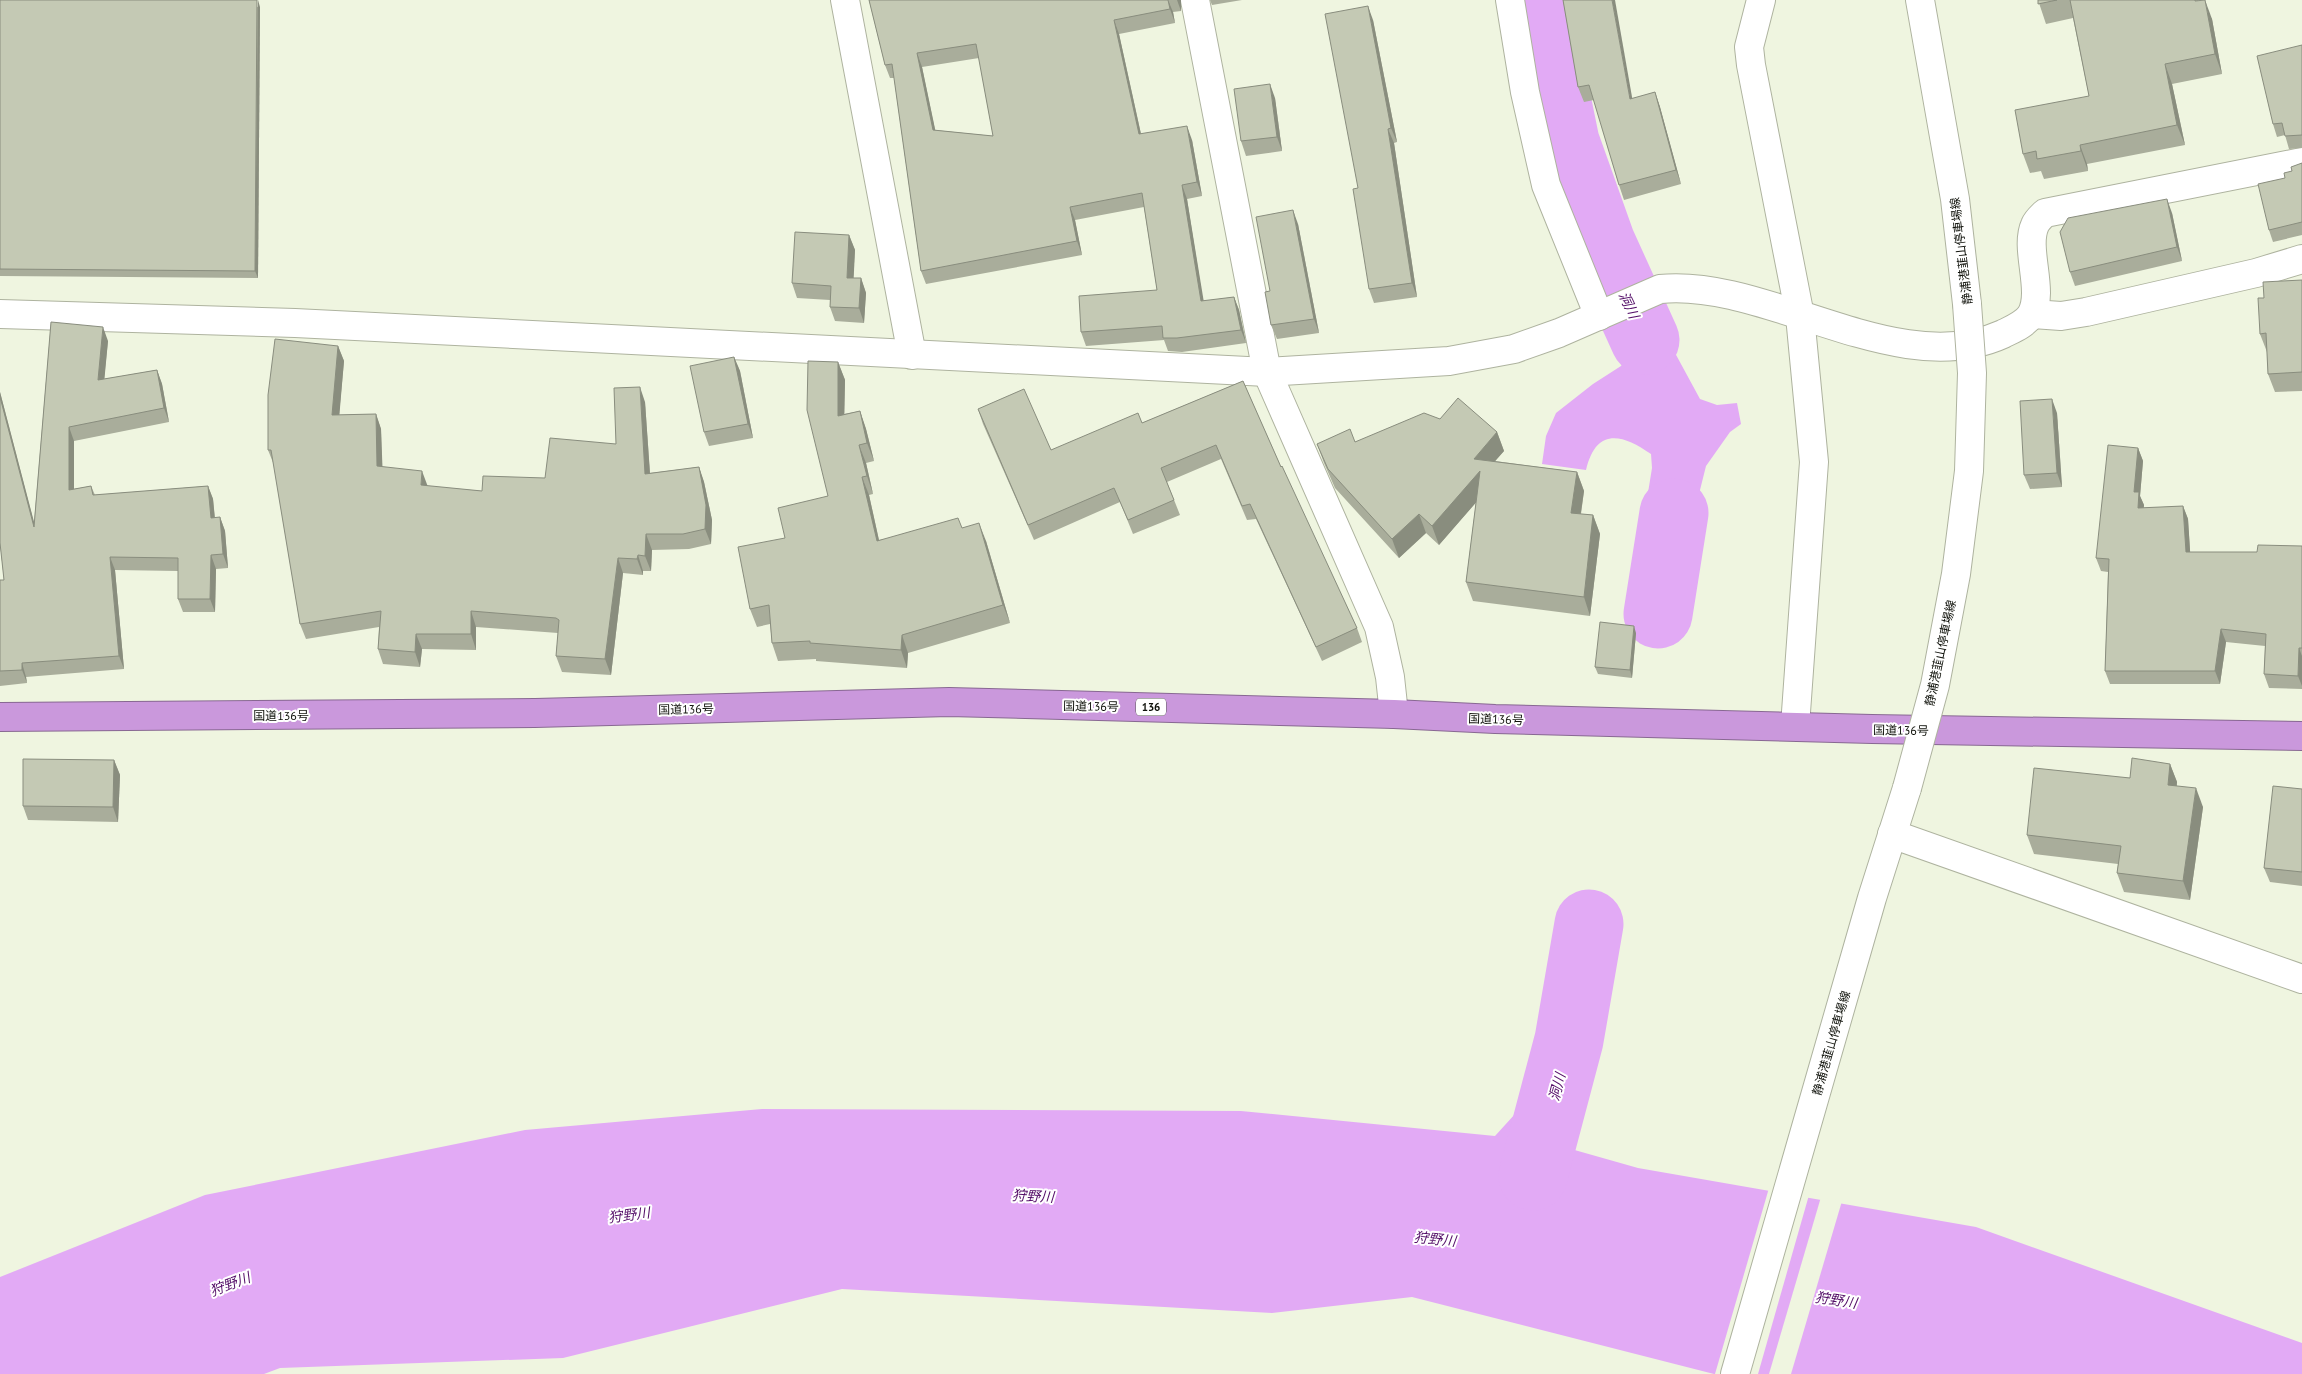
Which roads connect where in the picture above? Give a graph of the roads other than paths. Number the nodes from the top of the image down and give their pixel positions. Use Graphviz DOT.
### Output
graph roads {
  1 [pos="845,0"];
  2 [pos="1195,0"];
  3 [pos="1510,0"];
  4 [pos="1762,0"];
  5 [pos="1920,0"];
  6 [pos="2302,162"];
  7 [pos="2302,259"];
  8 [pos="0,314"];
  9 [pos="1603,314"];
  10 [pos="2032,314"];
  11 [pos="1800,316"];
  12 [pos="912,354"];
  13 [pos="1267,372"];
  14 [pos="1394,714"];
  15 [pos="0,717"];
  16 [pos="1795,726"];
  17 [pos="2302,736"];
  18 [pos="1892,834"];
  19 [pos="2302,979"];
  20 [pos="1735,1374"];
  1 -- 12 [label="street"];
  2 -- 13 [label="street"];
  3 -- 9 [label="street"];
  4 -- 11 [label="street"];
  5 -- 18 [label="street, 静浦港韮山停車場線, bridge"];
  6 -- 10 [label="street"];
  7 -- 10 [label="street"];
  8 -- 12 [label="street"];
  9 -- 11 [label="street"];
  9 -- 13 [label="street"];
  10 -- 11 [label="street"];
  11 -- 16 [label="street"];
  12 -- 13 [label="street"];
  13 -- 14 [label="street"];
  14 -- 15 [label="highway, 国道136号 / 136"];
  14 -- 16 [label="highway, 国道136号 / 136"];
  16 -- 17 [label="highway, 国道136号 / 136"];
  18 -- 19 [label="street"];
  18 -- 20 [label="street, 静浦港韮山停車場線"];
}
